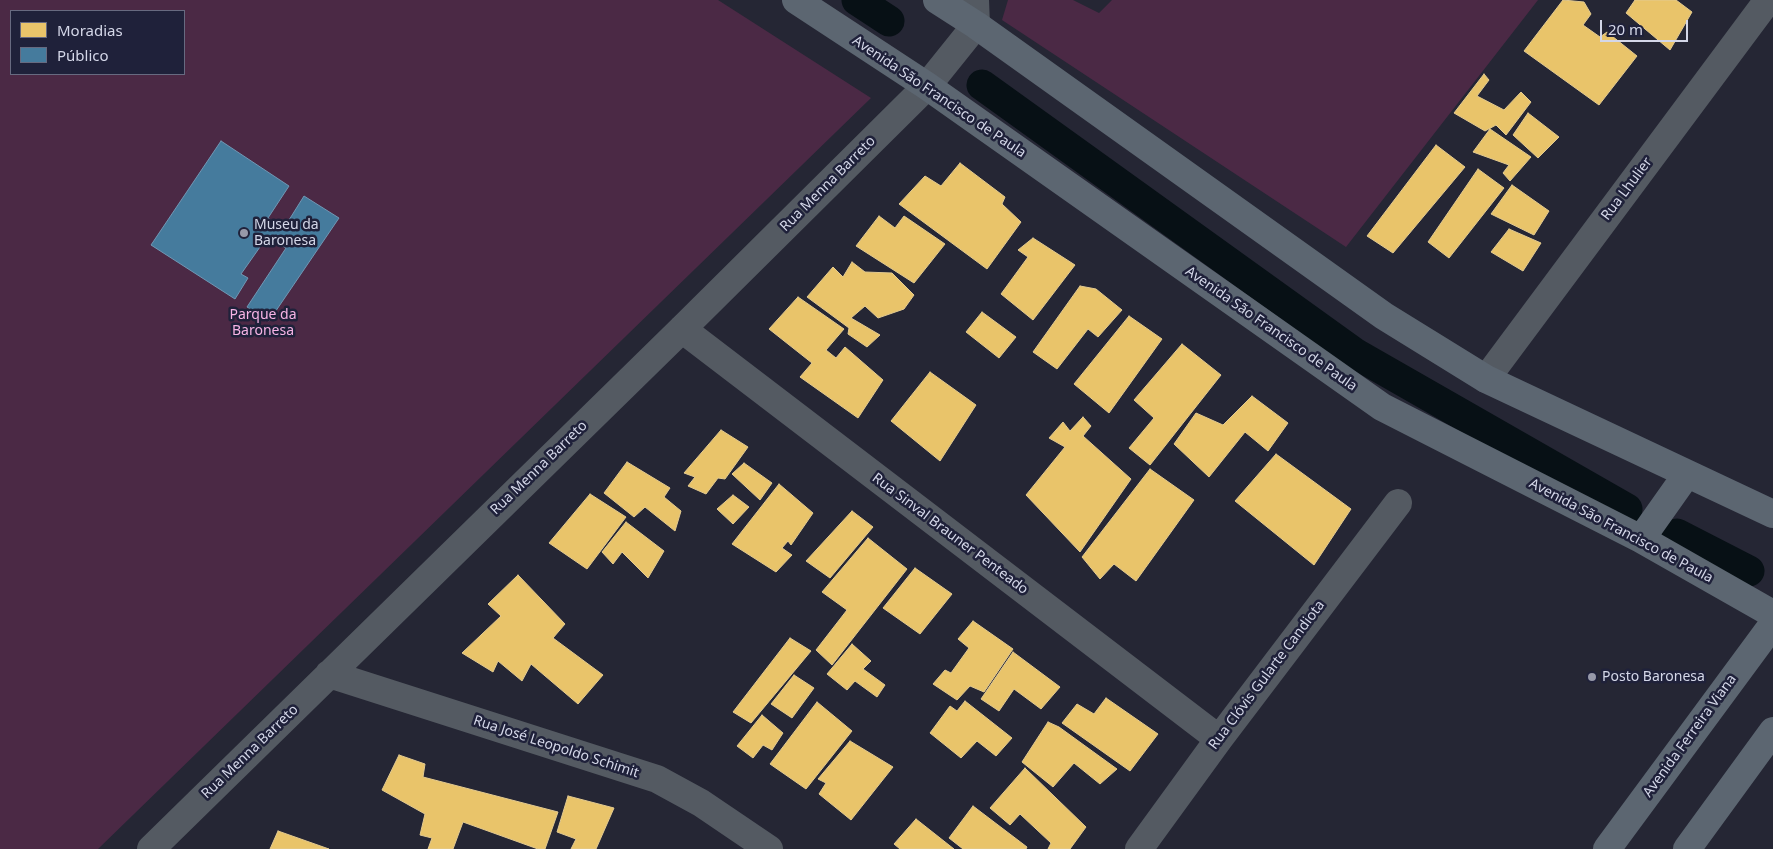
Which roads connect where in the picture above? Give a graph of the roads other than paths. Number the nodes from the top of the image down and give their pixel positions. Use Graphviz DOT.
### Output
graph roads {
  1 [pos="796,0"];
  2 [pos="937,0"];
  3 [pos="1768,0"];
  4 [pos="976,13"];
  5 [pos="927,86"];
  6 [pos="682,329"];
  7 [pos="1486,379"];
  8 [pos="1678,470"];
  9 [pos="1398,503"];
  10 [pos="1773,514"];
  11 [pos="1634,535"];
  12 [pos="1773,614"];
  13 [pos="1773,624"];
  14 [pos="329,674"];
  15 [pos="1773,731"];
  16 [pos="1219,739"];
  17 [pos="1773,754"];
  18 [pos="1737,780"];
  19 [pos="151,849"];
  20 [pos="769,849"];
  21 [pos="1139,849"];
  22 [pos="1607,849"];
  23 [pos="1687,849"];
  1 -- 5 [label="main road, Avenida São Francisco de Paula"];
  2 -- 4 [label="main road"];
  3 -- 7 [label="street, Rua Lhulier"];
  4 -- 5 [label="street, Rua Menna Barreto"];
  4 -- 7 [label="main road"];
  5 -- 6 [label="street, Rua Menna Barreto"];
  5 -- 11 [label="main road, Avenida São Francisco de Paula"];
  6 -- 14 [label="street, Rua Menna Barreto"];
  6 -- 16 [label="street, Rua Sinval Brauner Penteado"];
  7 -- 8 [label="main road"];
  8 -- 10 [label="main road"];
  8 -- 11 [label="main road"];
  9 -- 16 [label="street, Rua Clóvis Gularte Candiota"];
  11 -- 12 [label="main road, Avenida São Francisco de Paula"];
  13 -- 22 [label="main road, Avenida Ferreira Viana"];
  14 -- 19 [label="street, Rua Menna Barreto"];
  14 -- 20 [label="street, Rua José Leopoldo Schimit"];
  15 -- 18 [label="main road"];
  16 -- 21 [label="street, Rua Clóvis Gularte Candiota"];
  17 -- 18 [label="main road"];
  18 -- 23 [label="main road"];
}
